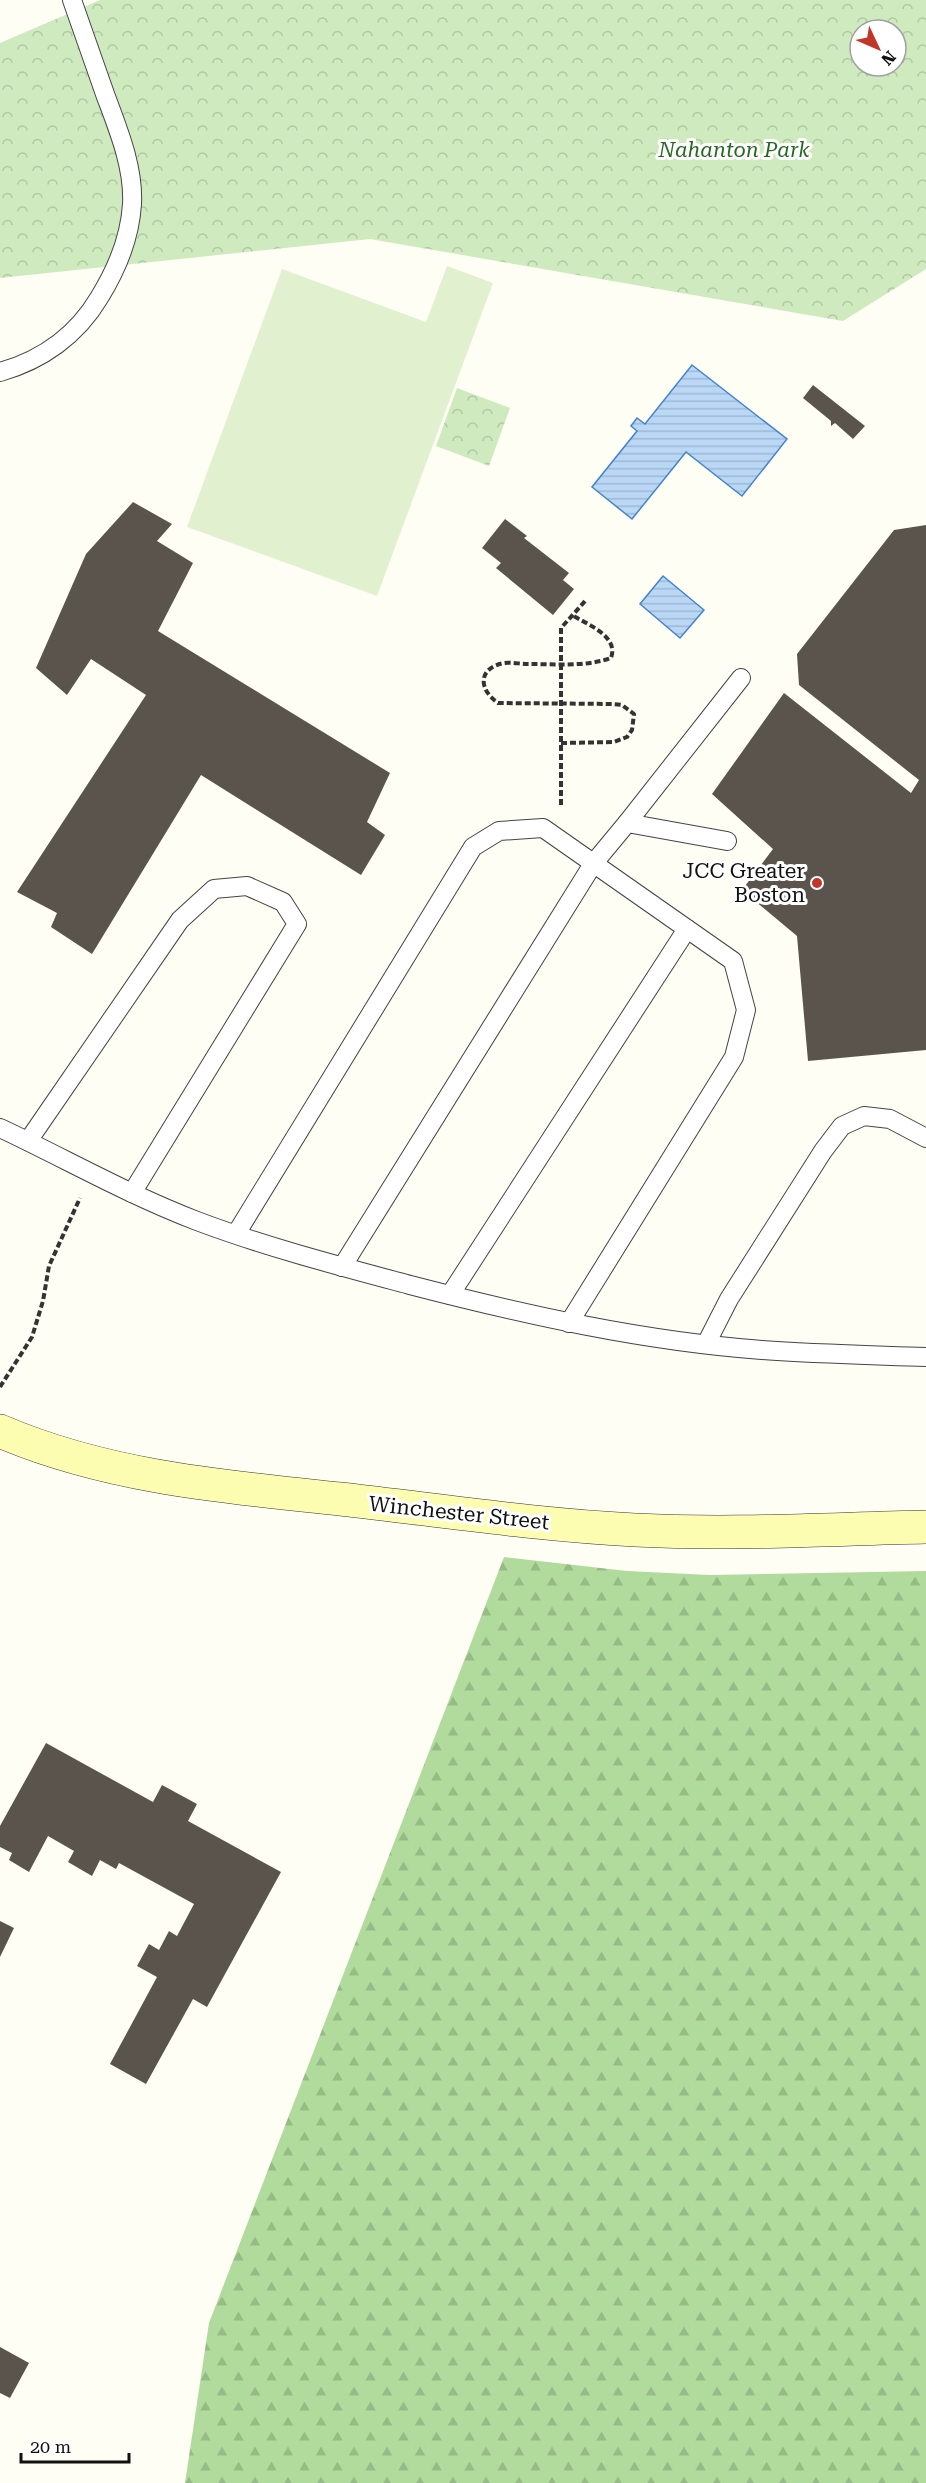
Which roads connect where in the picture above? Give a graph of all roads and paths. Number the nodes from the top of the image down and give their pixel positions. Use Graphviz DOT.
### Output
graph roads {
  1 [pos="72,0"];
  2 [pos="0,372"];
  3 [pos="586,600"];
  4 [pos="572,615"];
  5 [pos="561,664"];
  6 [pos="741,678"];
  7 [pos="561,704"];
  8 [pos="561,743"];
  9 [pos="627,823"];
  10 [pos="558,839"];
  11 [pos="727,841"];
  12 [pos="592,864"];
  13 [pos="687,929"];
  14 [pos="0,1128"];
  15 [pos="926,1138"];
  16 [pos="28,1141"];
  17 [pos="92,1173"];
  18 [pos="132,1193"];
  19 [pos="236,1234"];
  20 [pos="342,1267"];
  21 [pos="450,1295"];
  22 [pos="570,1323"];
  23 [pos="706,1344"];
  24 [pos="926,1357"];
  25 [pos="0,1387"];
  26 [pos="0,1431"];
  27 [pos="926,1527"];
  1 -- 2 [label="lane"];
  3 -- 4 [label="path"];
  4 -- 5 [label="path"];
  4 -- 5 [label="path"];
  5 -- 7 [label="path"];
  5 -- 7 [label="path"];
  6 -- 9 [label="lane"];
  7 -- 8 [label="path"];
  7 -- 8 [label="path"];
  8 -- 10 [label="path"];
  9 -- 11 [label="lane"];
  9 -- 12 [label="lane"];
  10 -- 12 [label="lane"];
  10 -- 19 [label="lane"];
  12 -- 13 [label="lane"];
  12 -- 20 [label="lane"];
  13 -- 21 [label="lane"];
  13 -- 22 [label="lane"];
  14 -- 16 [label="lane"];
  15 -- 23 [label="lane"];
  16 -- 17 [label="lane"];
  16 -- 18 [label="lane"];
  17 -- 18 [label="lane"];
  17 -- 25 [label="path"];
  18 -- 19 [label="lane"];
  19 -- 20 [label="lane"];
  20 -- 21 [label="lane"];
  21 -- 22 [label="lane"];
  22 -- 23 [label="lane"];
  23 -- 24 [label="lane"];
  26 -- 27 [label="street, Winchester Street"];
}
